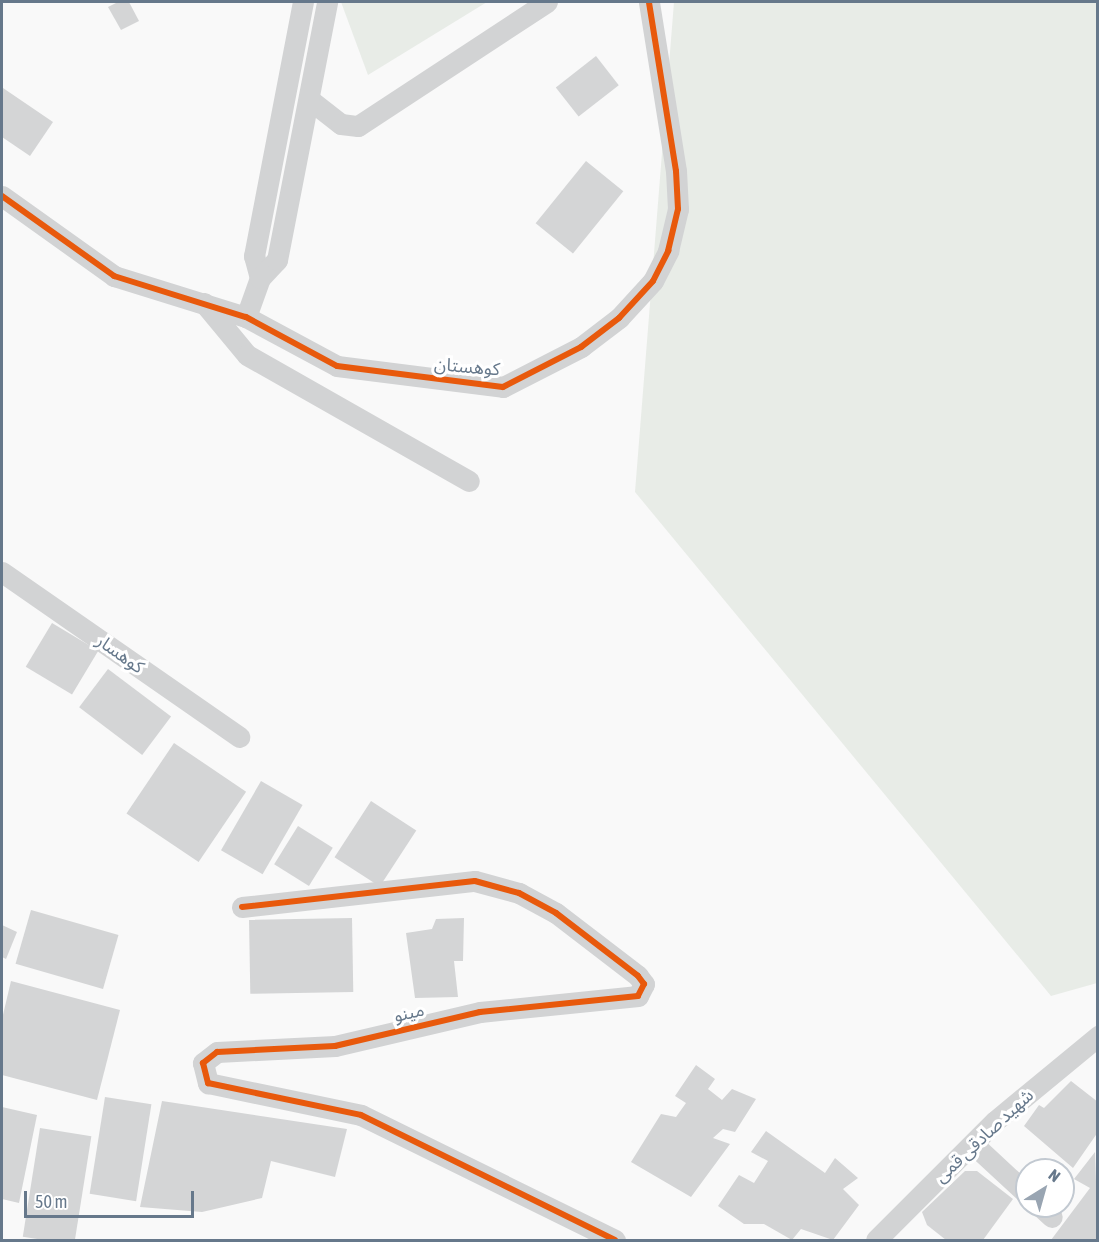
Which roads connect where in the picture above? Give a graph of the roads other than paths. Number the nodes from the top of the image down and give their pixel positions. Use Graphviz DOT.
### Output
graph roads {
  1 [pos="303,2"];
  2 [pos="327,2"];
  3 [pos="547,2"];
  4 [pos="649,2"];
  5 [pos="310,100"];
  6 [pos="2,196"];
  7 [pos="260,278"];
  8 [pos="204,303"];
  9 [pos="246,317"];
  10 [pos="469,481"];
  11 [pos="2,572"];
  12 [pos="239,737"];
  13 [pos="242,907"];
  14 [pos="1098,1036"];
  15 [pos="973,1144"];
  16 [pos="1015,1183"];
  17 [pos="615,1240"];
  18 [pos="876,1240"];
  1 -- 7 [label="street"];
  2 -- 5 [label="street"];
  3 -- 5 [label="street"];
  4 -- 9 [label="street, کوهستان"];
  5 -- 7 [label="street"];
  6 -- 8 [label="street, کوهستان"];
  7 -- 9 [label="street"];
  8 -- 9 [label="street, کوهستان"];
  8 -- 10 [label="street"];
  11 -- 12 [label="street, کوهسار"];
  13 -- 17 [label="street, مینو"];
  14 -- 15 [label="street, شهید صادقی قمی"];
  15 -- 16 [label="street"];
  15 -- 18 [label="street, شهید صادقی قمی"];
}
